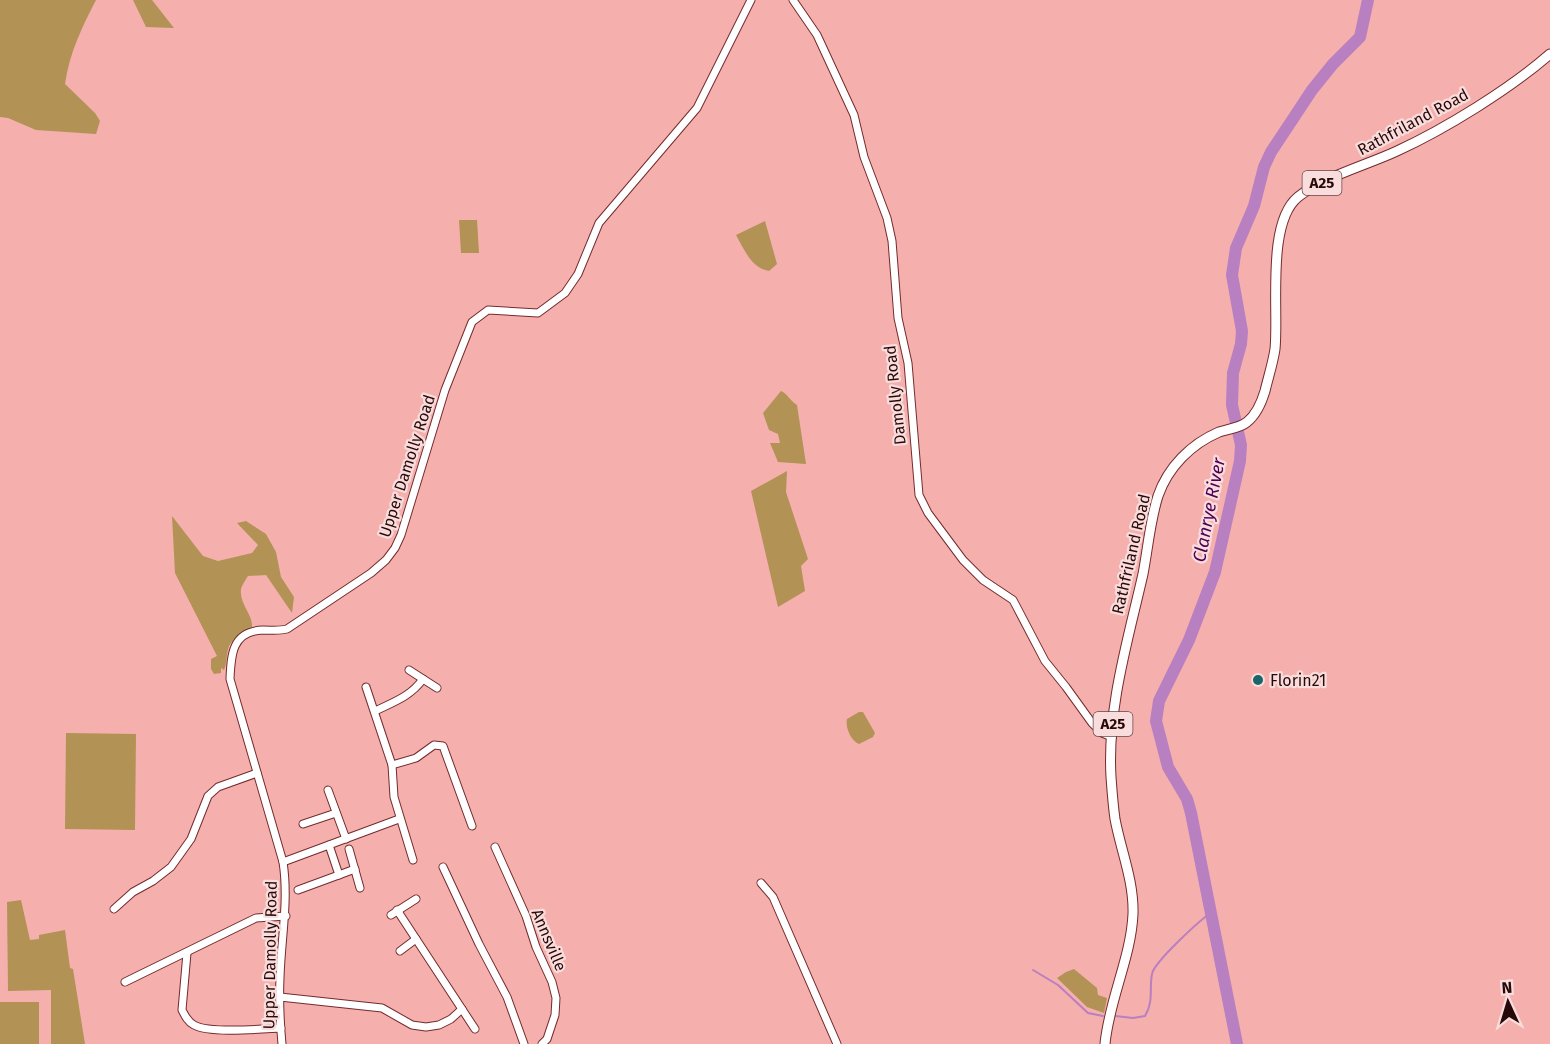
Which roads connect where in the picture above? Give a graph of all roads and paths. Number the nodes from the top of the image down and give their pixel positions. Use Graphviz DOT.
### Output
graph roads {
  1 [pos="751,0"];
  2 [pos="793,0"];
  3 [pos="1550,54"];
  4 [pos="409,670"];
  5 [pos="423,678"];
  6 [pos="366,687"];
  7 [pos="437,688"];
  8 [pos="375,711"];
  9 [pos="1112,737"];
  10 [pos="392,765"];
  11 [pos="257,773"];
  12 [pos="328,789"];
  13 [pos="336,813"];
  14 [pos="399,819"];
  15 [pos="303,824"];
  16 [pos="472,826"];
  17 [pos="346,839"];
  18 [pos="329,845"];
  19 [pos="350,849"];
  20 [pos="488,858"];
  21 [pos="413,860"];
  22 [pos="283,862"];
  23 [pos="443,867"];
  24 [pos="355,869"];
  25 [pos="339,875"];
  26 [pos="761,883"];
  27 [pos="360,888"];
  28 [pos="298,890"];
  29 [pos="416,899"];
  30 [pos="114,909"];
  31 [pos="286,916"];
  32 [pos="416,939"];
  33 [pos="400,951"];
  34 [pos="187,953"];
  35 [pos="125,982"];
  36 [pos="280,997"];
  37 [pos="462,1010"];
  38 [pos="281,1028"];
  39 [pos="475,1029"];
  40 [pos="282,1044"];
  41 [pos="524,1044"];
  42 [pos="542,1044"];
  43 [pos="837,1044"];
  44 [pos="1105,1044"];
  1 -- 11 [label="street, Upper Damolly Road"];
  2 -- 9 [label="street, Damolly Road"];
  3 -- 9 [label="main road, Rathfriland Road / A25"];
  4 -- 5 [label="street"];
  5 -- 7 [label="street"];
  5 -- 8 [label="street"];
  6 -- 8 [label="street"];
  8 -- 10 [label="street"];
  9 -- 44 [label="main road, Rathfriland Road / A25"];
  10 -- 14 [label="street"];
  10 -- 16 [label="street"];
  11 -- 22 [label="street, Upper Damolly Road"];
  11 -- 30 [label="street"];
  12 -- 13 [label="street"];
  13 -- 15 [label="street"];
  13 -- 17 [label="street"];
  14 -- 17 [label="street"];
  14 -- 21 [label="street"];
  17 -- 18 [label="street"];
  18 -- 22 [label="street"];
  18 -- 25 [label="street"];
  19 -- 24 [label="street"];
  20 -- 42 [label="street, Annsville"];
  22 -- 31 [label="street, Upper Damolly Road"];
  23 -- 41 [label="street"];
  24 -- 25 [label="street"];
  24 -- 27 [label="street"];
  25 -- 28 [label="street"];
  26 -- 43 [label="street"];
  29 -- 32 [label="street"];
  31 -- 34 [label="street"];
  31 -- 36 [label="street, Upper Damolly Road"];
  32 -- 33 [label="street"];
  32 -- 37 [label="street"];
  34 -- 35 [label="street"];
  34 -- 38 [label="street"];
  36 -- 37 [label="street"];
  36 -- 38 [label="street, Upper Damolly Road"];
  37 -- 39 [label="street"];
  38 -- 40 [label="street, Upper Damolly Road"];
}
